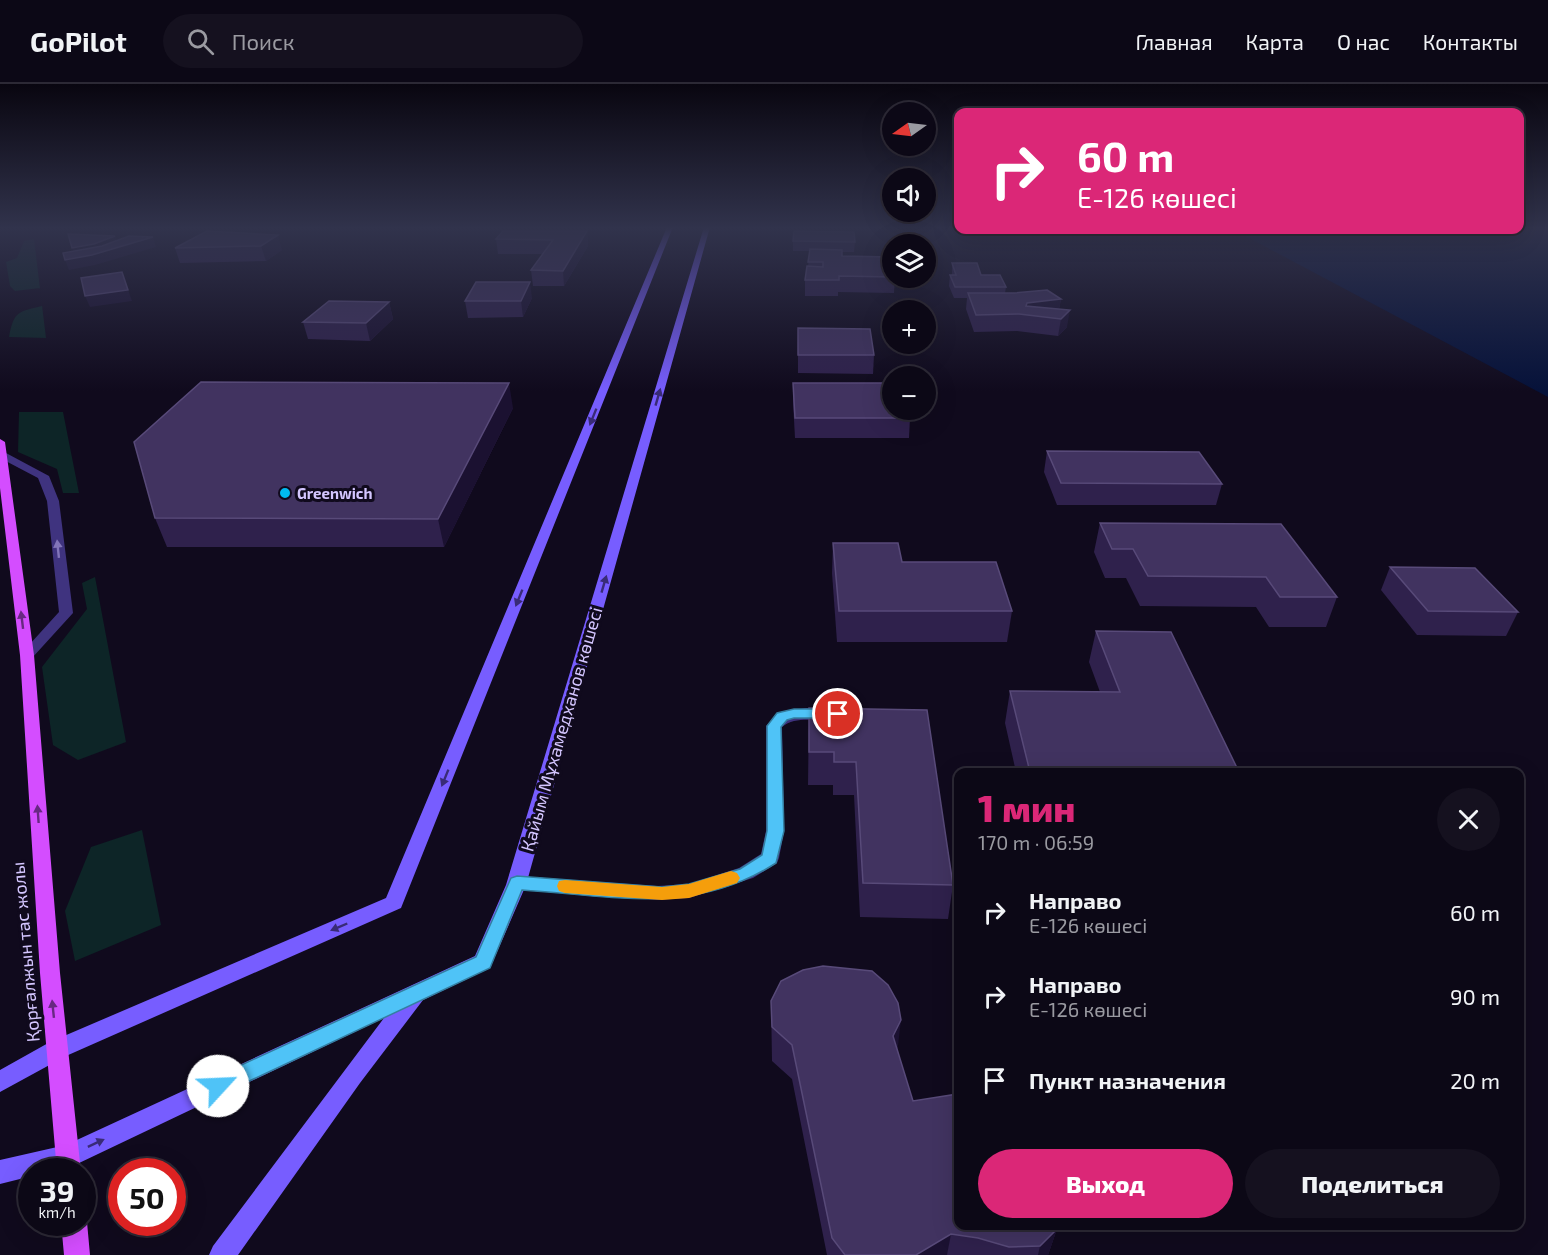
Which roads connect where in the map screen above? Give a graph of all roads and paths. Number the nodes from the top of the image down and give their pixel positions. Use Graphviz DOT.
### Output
graph roads {
  1 [pos="648,282"];
  2 [pos="691,282"];
  3 [pos="1,449"];
  4 [pos="27,655"];
  5 [pos="849,714"];
  6 [pos="517,883"];
  7 [pos="417,993"];
  8 [pos="58,1049"];
  9 [pos="0,1082"];
  10 [pos="68,1158"];
  11 [pos="81,1158"];
  12 [pos="18,1170"];
  13 [pos="0,1172"];
  14 [pos="75,1236"];
  15 [pos="77,1255"];
  16 [pos="222,1255"];
  1 -- 8 [label="main road, one-way"];
  6 -- 2 [label="main road, Қайым Мұхамедханов көшесі, one-way"];
  4 -- 3 [label="main road, Қорғалжын тас жолы, one-way"];
  4 -- 3 [label="street, one-way"];
  8 -- 4 [label="main road, Қорғалжын тас жолы, one-way"];
  5 -- 6 [label="street"];
  6 -- 7 [label="main road, Қайым Мұхамедханов көшесі"];
  11 -- 7 [label="main road, Қайым Мұхамедханов көшесі, one-way"];
  7 -- 16 [label="main road"];
  8 -- 9 [label="main road"];
  8 -- 10 [label="main road, Қорғалжын тас жолы"];
  12 -- 13 [label="main road, Қайым Мұхамедханов көшесі"];
  14 -- 15 [label="main road"];
}
